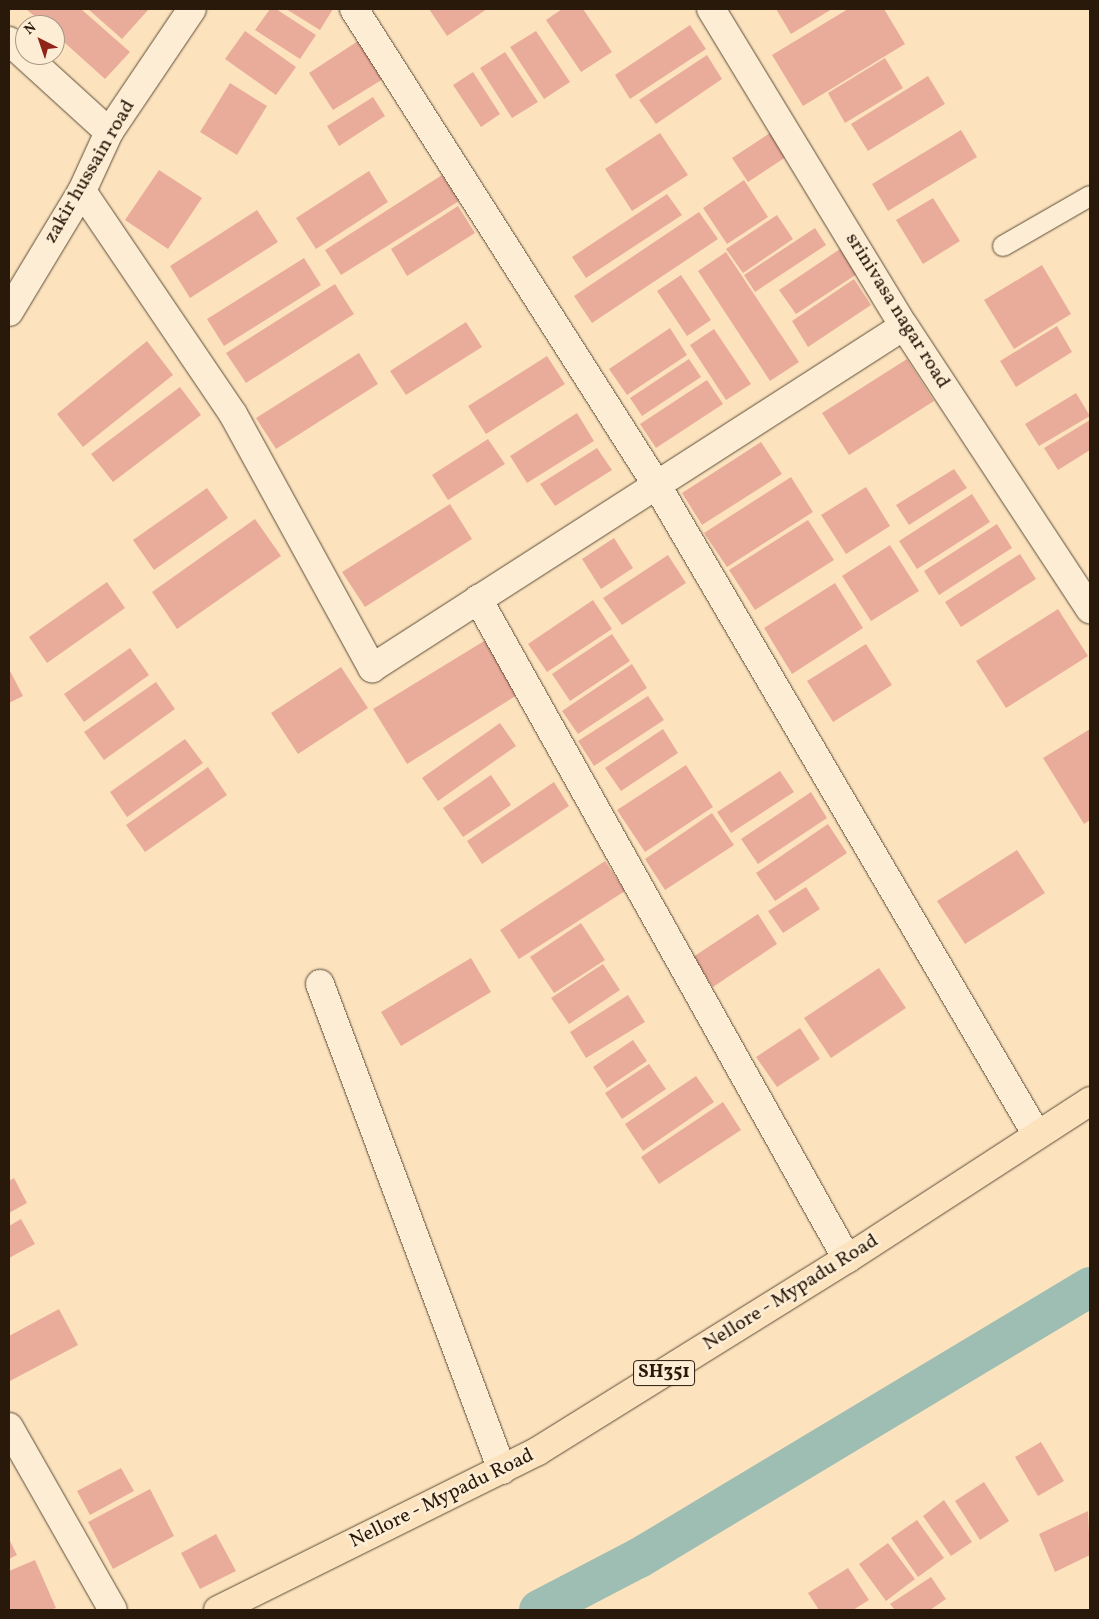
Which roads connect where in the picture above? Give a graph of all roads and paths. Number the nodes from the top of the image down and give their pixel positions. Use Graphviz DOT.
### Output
graph roads {
  1 [pos="192,9"];
  2 [pos="354,9"];
  3 [pos="711,9"];
  4 [pos="9,42"];
  5 [pos="109,132"];
  6 [pos="82,191"];
  7 [pos="1090,196"];
  8 [pos="1002,246"];
  9 [pos="9,312"];
  10 [pos="904,326"];
  11 [pos="656,484"];
  12 [pos="478,599"];
  13 [pos="1090,609"];
  14 [pos="320,984"];
  15 [pos="1090,1102"];
  16 [pos="1037,1135"];
  17 [pos="847,1258"];
  18 [pos="9,1427"];
  19 [pos="502,1470"];
  20 [pos="113,1610"];
  21 [pos="218,1610"];
  1 -- 5 [label="street, zakir hussain road"];
  2 -- 11 [label="street"];
  3 -- 10 [label="street, srinivasa nagar road"];
  4 -- 5 [label="street"];
  5 -- 6 [label="street, zakir hussain road"];
  6 -- 9 [label="street, zakir hussain road"];
  6 -- 12 [label="street"];
  7 -- 8 [label="lane"];
  10 -- 11 [label="street"];
  10 -- 13 [label="street, srinivasa nagar road"];
  11 -- 12 [label="street"];
  11 -- 16 [label="street"];
  12 -- 17 [label="street"];
  14 -- 19 [label="street"];
  15 -- 16 [label="main road, Nellore - Mypadu Road / SH351"];
  16 -- 17 [label="main road, Nellore - Mypadu Road / SH351"];
  17 -- 19 [label="main road, Nellore - Mypadu Road / SH351"];
  18 -- 20 [label="street"];
  19 -- 21 [label="main road, Nellore - Mypadu Road / SH351"];
}
